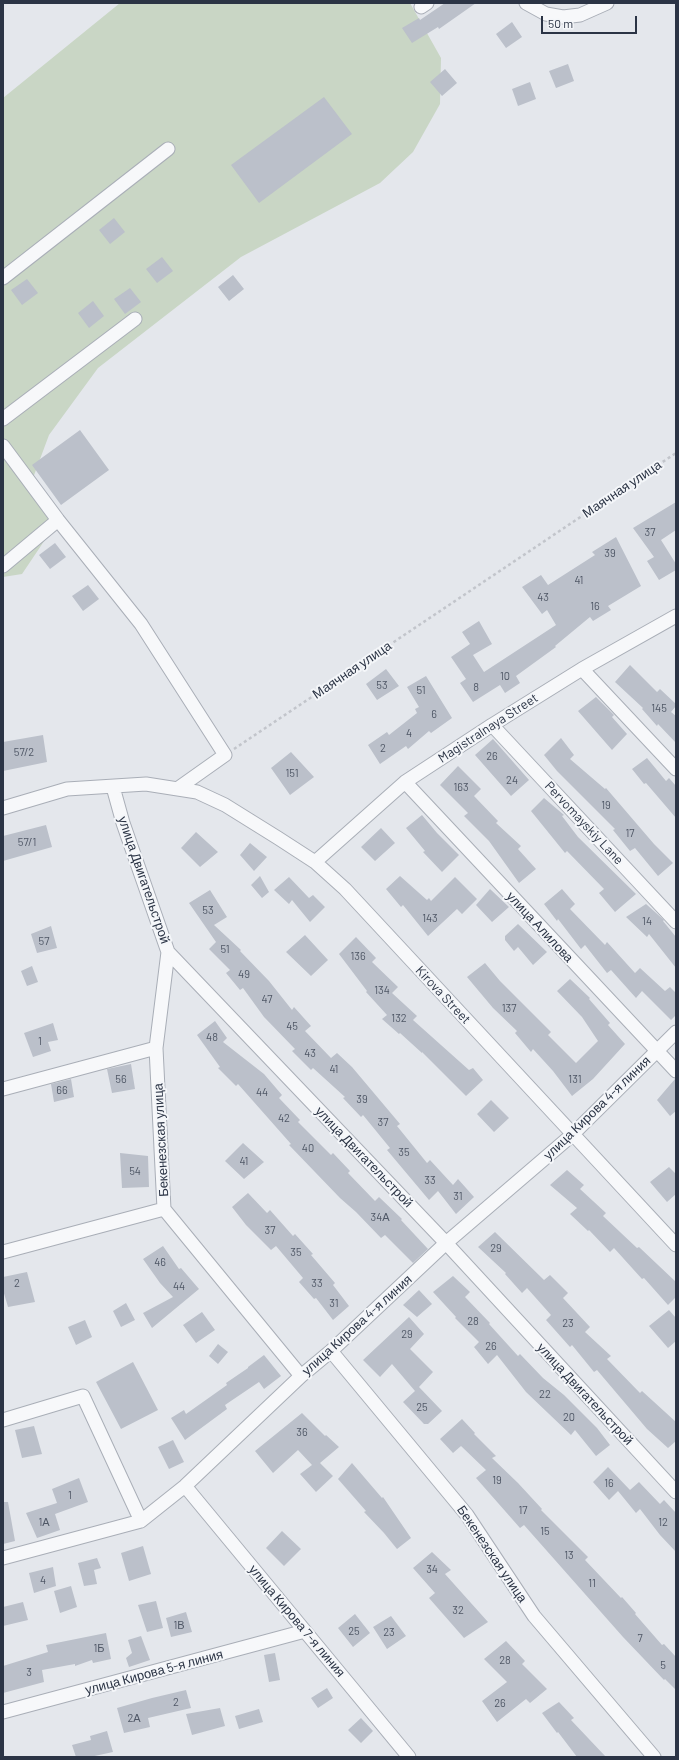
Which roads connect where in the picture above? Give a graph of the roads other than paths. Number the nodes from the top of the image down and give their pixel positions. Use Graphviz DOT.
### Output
graph roads {
  1 [pos="526,3"];
  2 [pos="607,3"];
  3 [pos="168,149"];
  4 [pos="3,278"];
  5 [pos="135,318"];
  6 [pos="3,419"];
  7 [pos="3,446"];
  8 [pos="58,520"];
  9 [pos="3,566"];
  10 [pos="676,616"];
  11 [pos="582,669"];
  12 [pos="492,725"];
  13 [pos="676,769"];
  14 [pos="405,782"];
  15 [pos="113,787"];
  16 [pos="177,789"];
  17 [pos="3,808"];
  18 [pos="315,862"];
  19 [pos="676,922"];
  20 [pos="168,952"];
  21 [pos="676,1032"];
  22 [pos="156,1048"];
  23 [pos="656,1050"];
  24 [pos="676,1071"];
  25 [pos="3,1089"];
  26 [pos="572,1135"];
  27 [pos="164,1209"];
  28 [pos="446,1243"];
  29 [pos="676,1245"];
  30 [pos="3,1252"];
  31 [pos="331,1351"];
  32 [pos="301,1376"];
  33 [pos="3,1420"];
  34 [pos="185,1486"];
  35 [pos="676,1492"];
  36 [pos="141,1521"];
  37 [pos="3,1558"];
  38 [pos="305,1631"];
  39 [pos="3,1712"];
  40 [pos="409,1757"];
  41 [pos="654,1757"];
  1 -- 2 [label="street"];
  3 -- 4 [label="street"];
  5 -- 6 [label="street"];
  7 -- 8 [label="street"];
  8 -- 9 [label="street"];
  8 -- 16 [label="street"];
  10 -- 11 [label="street, Magistralnaya Street"];
  11 -- 12 [label="street, Magistralnaya Street"];
  11 -- 13 [label="street"];
  12 -- 14 [label="street, Magistralnaya Street"];
  12 -- 19 [label="street, Pervomayskiy Lane"];
  14 -- 18 [label="street, Magistralnaya Street"];
  14 -- 23 [label="street, улица Алилова"];
  15 -- 16 [label="street"];
  15 -- 17 [label="street"];
  15 -- 20 [label="street, улица Двигательстрой"];
  16 -- 18 [label="street, Kirova Street"];
  18 -- 26 [label="street, Kirova Street"];
  20 -- 22 [label="street, Бекенезская улица"];
  20 -- 28 [label="street, улица Двигательстрой"];
  21 -- 23 [label="street, улица Кирова 4-я линия"];
  22 -- 25 [label="street"];
  22 -- 27 [label="street, Бекенезская улица"];
  23 -- 24 [label="street, улица Алилова"];
  23 -- 26 [label="street, улица Кирова 4-я линия"];
  26 -- 28 [label="street, улица Кирова 4-я линия"];
  26 -- 29 [label="street, Kirova Street"];
  27 -- 30 [label="street"];
  27 -- 32 [label="street, Бекенезская улица"];
  28 -- 31 [label="street, улица Кирова 4-я линия"];
  28 -- 35 [label="street, улица Двигательстрой"];
  31 -- 32 [label="street, улица Кирова 4-я линия"];
  31 -- 41 [label="street, Бекенезская улица"];
  32 -- 34 [label="street, улица Кирова 4-я линия"];
  33 -- 36 [label="street"];
  34 -- 36 [label="street, улица Кирова 4-я линия"];
  34 -- 38 [label="street, улица Кирова 7-я линия"];
  36 -- 37 [label="street, улица Кирова 4-я линия"];
  38 -- 39 [label="street, улица Кирова 5-я линия"];
  38 -- 40 [label="street, улица Кирова 7-я линия"];
}
